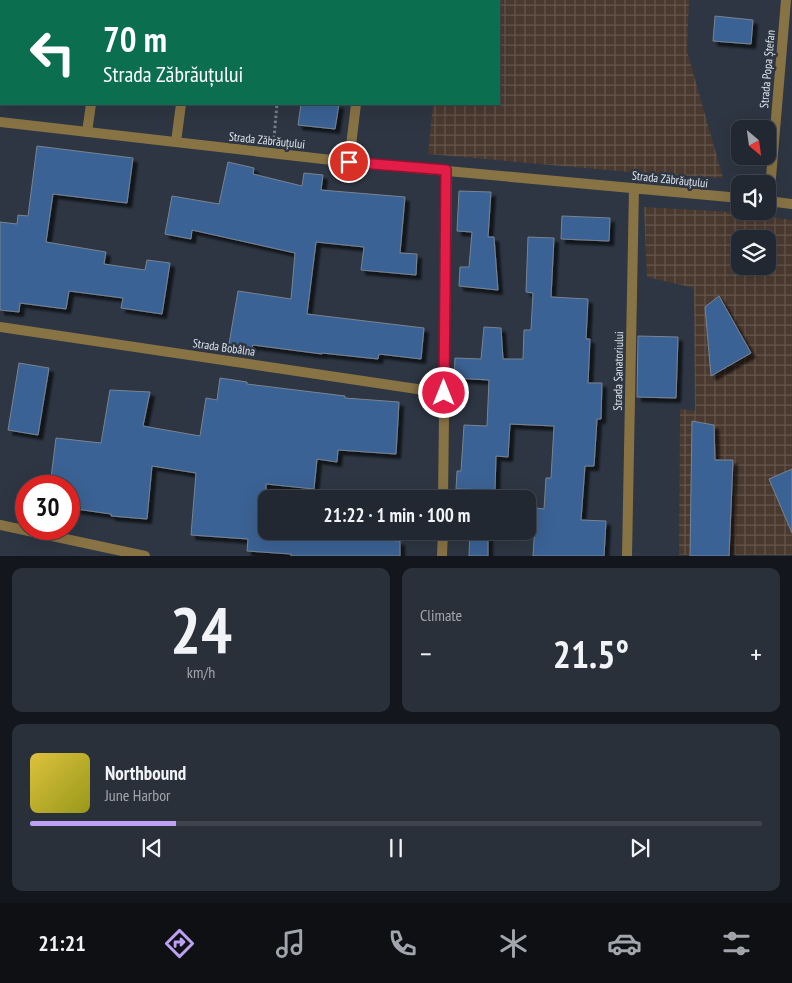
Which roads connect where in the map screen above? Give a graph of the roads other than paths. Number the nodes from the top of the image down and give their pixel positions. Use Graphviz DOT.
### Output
graph roads {
  1 [pos="786,0"];
  2 [pos="91,105"];
  3 [pos="181,105"];
  4 [pos="356,105"];
  5 [pos="0,122"];
  6 [pos="88,132"];
  7 [pos="176,142"];
  8 [pos="349,162"];
  9 [pos="446,170"];
  10 [pos="770,175"];
  11 [pos="634,188"];
  12 [pos="731,197"];
  13 [pos="776,202"];
  14 [pos="792,204"];
  15 [pos="0,327"];
  16 [pos="444,393"];
  17 [pos="443,490"];
  18 [pos="0,525"];
  19 [pos="443,540"];
  20 [pos="145,556"];
  21 [pos="442,556"];
  22 [pos="626,556"];
  1 -- 10 [label="street, Strada Popa Ștefan"];
  2 -- 6 [label="street"];
  3 -- 7 [label="street"];
  4 -- 8 [label="street"];
  5 -- 6 [label="street, Strada Zăbrăuțului"];
  6 -- 7 [label="street, Strada Zăbrăuțului"];
  7 -- 8 [label="street, Strada Zăbrăuțului"];
  8 -- 9 [label="street, Strada Zăbrăuțului"];
  9 -- 11 [label="street, Strada Zăbrăuțului"];
  9 -- 16 [label="street"];
  11 -- 12 [label="street, Strada Zăbrăuțului"];
  11 -- 22 [label="street, Strada Sanatoriului"];
  13 -- 14 [label="street"];
  15 -- 16 [label="street, Strada Bobâlna"];
  16 -- 17 [label="street"];
  18 -- 20 [label="street"];
  19 -- 21 [label="street"];
}
